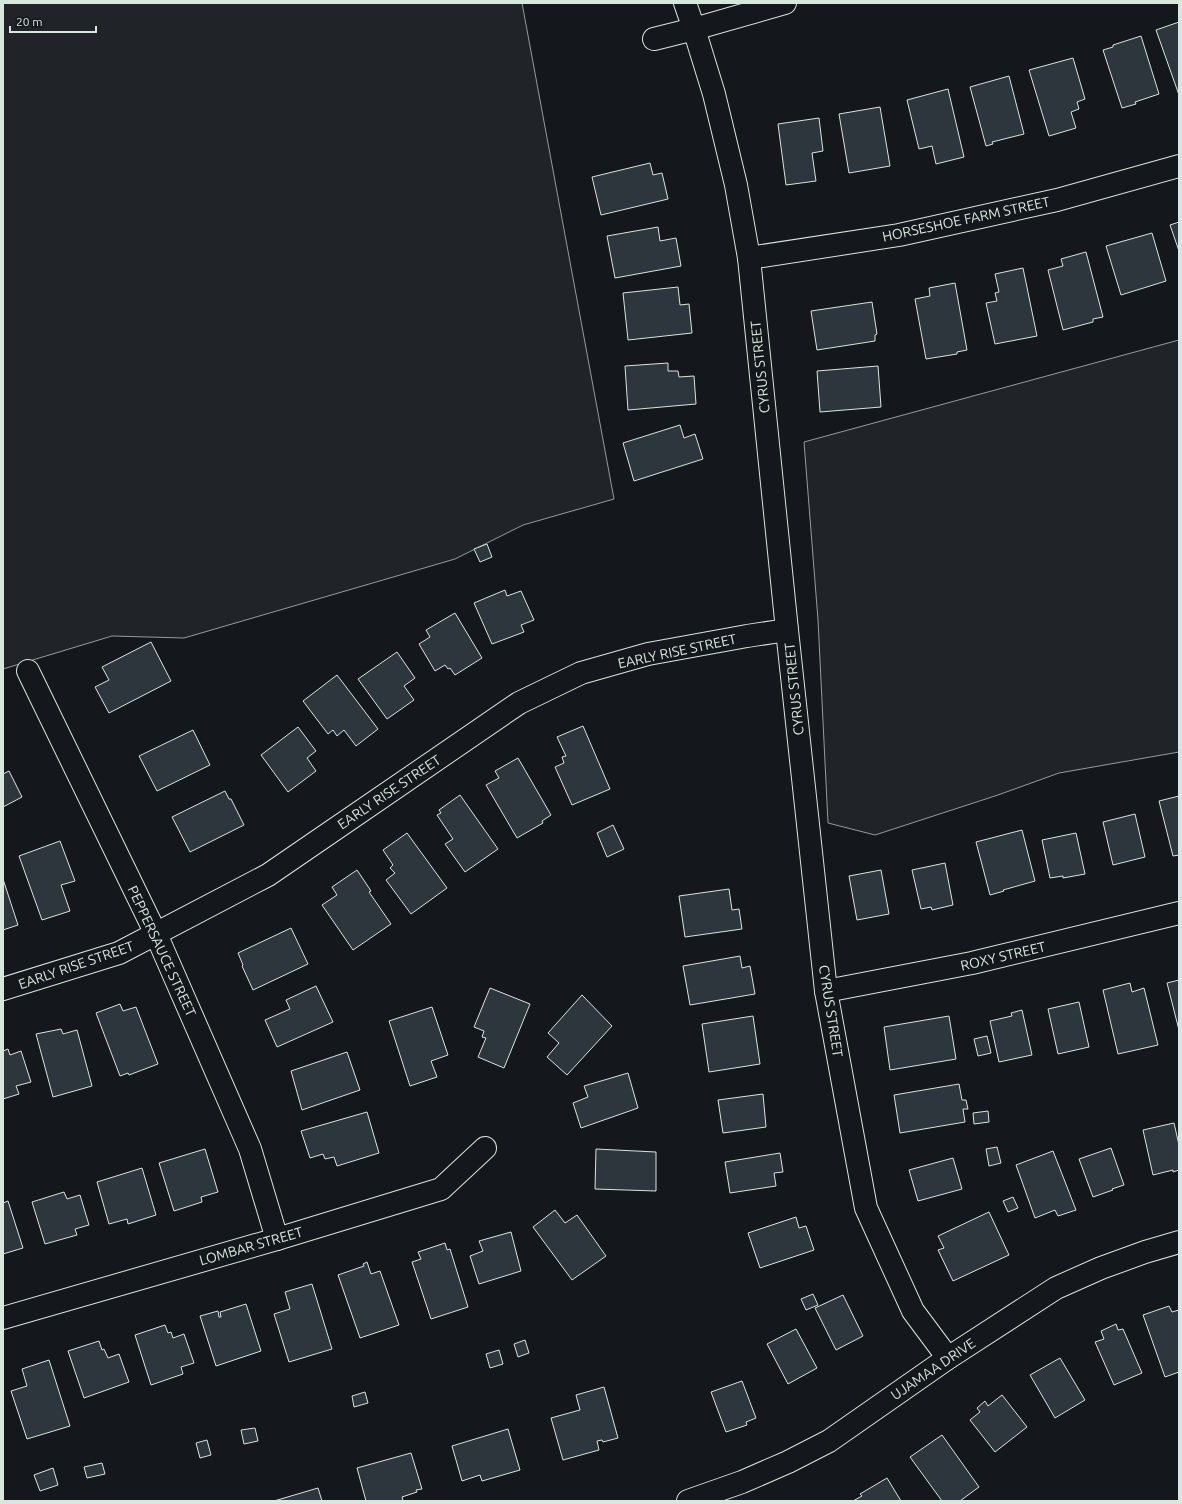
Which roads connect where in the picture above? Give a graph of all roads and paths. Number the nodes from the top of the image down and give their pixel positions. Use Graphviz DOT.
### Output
graph roads {
  1 [pos="685,3"];
  2 [pos="785,3"];
  3 [pos="694,29"];
  4 [pos="654,39"];
  5 [pos="1179,166"];
  6 [pos="749,258"];
  7 [pos="787,630"];
  8 [pos="28,671"];
  9 [pos="1179,913"];
  10 [pos="156,934"];
  11 [pos="3,989"];
  12 [pos="826,991"];
  13 [pos="485,1148"];
  14 [pos="277,1239"];
  15 [pos="1179,1242"];
  16 [pos="3,1318"];
  17 [pos="948,1358"];
  18 [pos="688,1501"];
  1 -- 3 [label="street, CYRUS STREET"];
  2 -- 3 [label="street"];
  3 -- 4 [label="street"];
  3 -- 6 [label="street, CYRUS STREET"];
  5 -- 6 [label="street, HORSESHOE FARM STREET"];
  6 -- 7 [label="street, CYRUS STREET"];
  7 -- 10 [label="street, EARLY RISE STREET"];
  7 -- 12 [label="street, CYRUS STREET"];
  8 -- 10 [label="street, PEPPERSAUCE STREET"];
  9 -- 12 [label="street, ROXY STREET"];
  10 -- 11 [label="street, EARLY RISE STREET"];
  10 -- 14 [label="street, PEPPERSAUCE STREET"];
  12 -- 17 [label="street, CYRUS STREET"];
  13 -- 14 [label="street, LOMBAR STREET"];
  14 -- 16 [label="street, LOMBAR STREET"];
  15 -- 17 [label="street, UJAMAA DRIVE"];
  17 -- 18 [label="street, UJAMAA DRIVE"];
}
